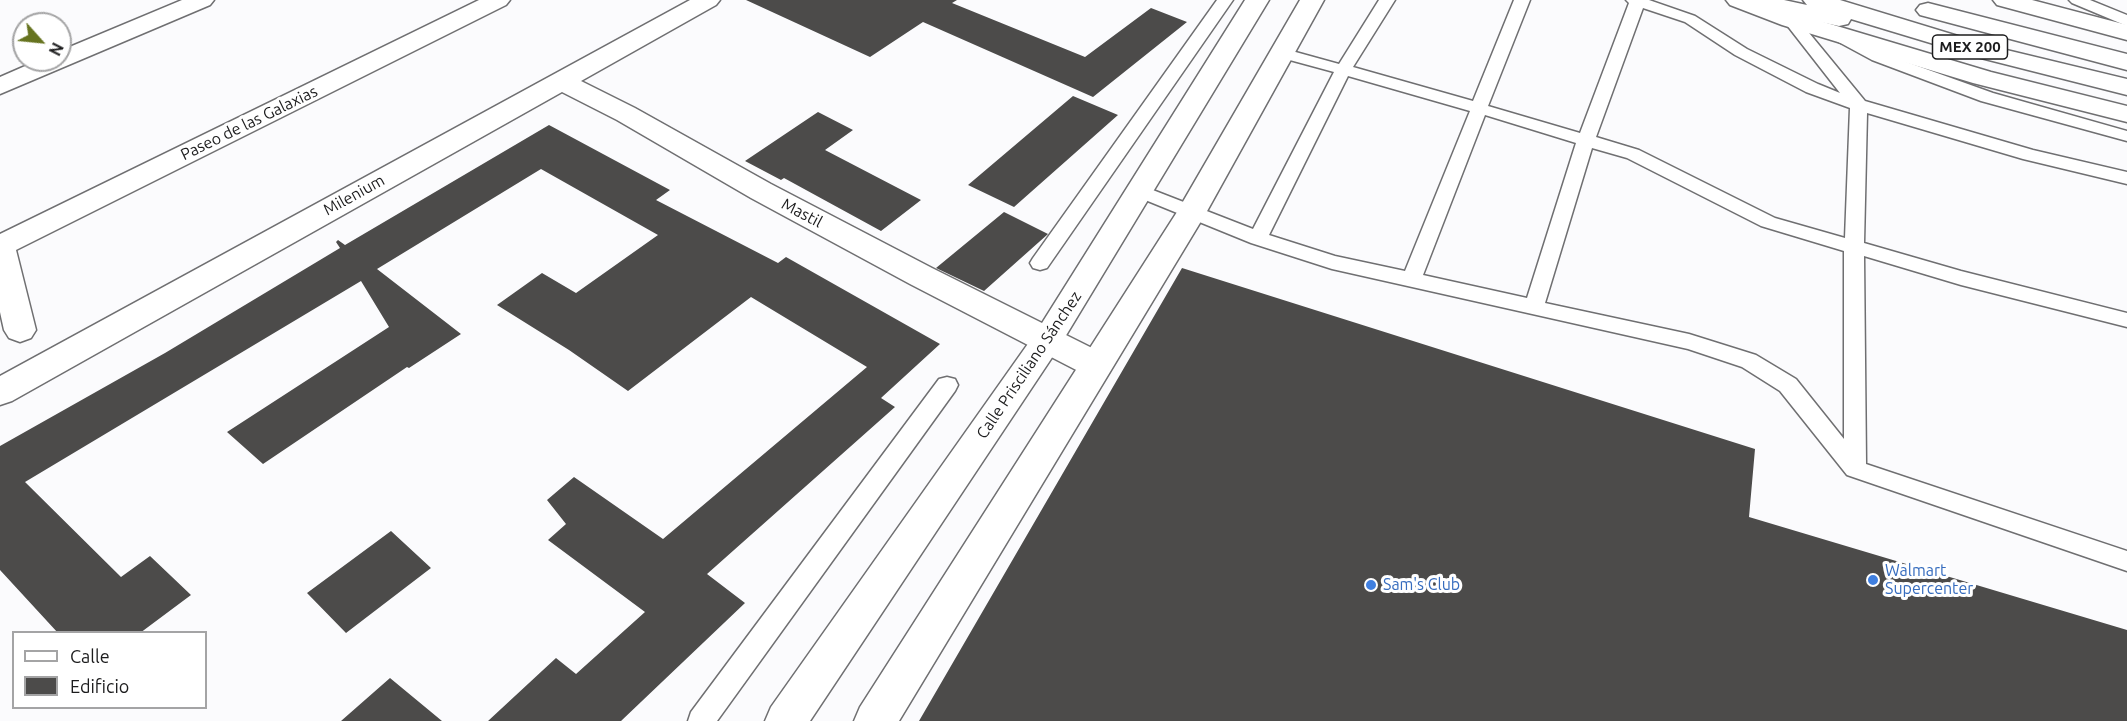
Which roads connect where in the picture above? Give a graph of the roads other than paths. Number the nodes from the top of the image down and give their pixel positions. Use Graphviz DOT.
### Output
graph roads {
  1 [pos="202,0"];
  2 [pos="498,0"];
  3 [pos="708,0"];
  4 [pos="1225,0"];
  5 [pos="1257,0"];
  6 [pos="1312,0"];
  7 [pos="1387,0"];
  8 [pos="1522,0"];
  9 [pos="1637,0"];
  10 [pos="1738,0"];
  11 [pos="1750,0"];
  12 [pos="1815,0"];
  13 [pos="2005,0"];
  14 [pos="2077,0"];
  15 [pos="1907,2"];
  16 [pos="1791,20"];
  17 [pos="2127,21"];
  18 [pos="1836,33"];
  19 [pos="2127,33"];
  20 [pos="1986,51"];
  21 [pos="1281,53"];
  22 [pos="2127,62"];
  23 [pos="1343,70"];
  24 [pos="560,81"];
  25 [pos="0,86"];
  26 [pos="2127,87"];
  27 [pos="1859,105"];
  28 [pos="1479,108"];
  29 [pos="2127,114"];
  30 [pos="2127,136"];
  31 [pos="1586,140"];
  32 [pos="2127,178"];
  33 [pos="1139,191"];
  34 [pos="1191,213"];
  35 [pos="1258,238"];
  36 [pos="0,245"];
  37 [pos="1854,247"];
  38 [pos="1040,263"];
  39 [pos="1411,280"];
  40 [pos="1534,307"];
  41 [pos="2127,320"];
  42 [pos="20,330"];
  43 [pos="1048,339"];
  44 [pos="1096,365"];
  45 [pos="947,385"];
  46 [pos="0,392"];
  47 [pos="1855,469"];
  48 [pos="2127,561"];
  49 [pos="700,721"];
  50 [pos="786,721"];
  51 [pos="875,721"];
  1 -- 25 [label="main road"];
  2 -- 36 [label="main road, Paseo de las Galaxias"];
  3 -- 24 [label="main road, Milenium"];
  4 -- 38 [label="lane"];
  5 -- 33 [label="main road, Calle Prisciliano Sánchez"];
  6 -- 21 [label="main road"];
  7 -- 23 [label="lane"];
  8 -- 28 [label="lane"];
  9 -- 27 [label="lane"];
  9 -- 31 [label="lane"];
  10 -- 16 [label="main road"];
  11 -- 20 [label="main road"];
  12 -- 20 [label="main road, MEX 200"];
  13 -- 19 [label="main road"];
  14 -- 17 [label="lane"];
  15 -- 22 [label="main road, MEX 200"];
  16 -- 18 [label="main road"];
  16 -- 27 [label="lane"];
  18 -- 29 [label="main road"];
  18 -- 30 [label="lane"];
  20 -- 26 [label="main road, MEX 200"];
  21 -- 23 [label="lane"];
  21 -- 34 [label="main road"];
  23 -- 28 [label="lane"];
  23 -- 35 [label="lane"];
  24 -- 43 [label="main road, Mastil"];
  24 -- 46 [label="main road, Milenium"];
  27 -- 32 [label="lane"];
  27 -- 37 [label="lane"];
  28 -- 31 [label="lane"];
  28 -- 39 [label="lane"];
  31 -- 37 [label="lane"];
  31 -- 40 [label="lane"];
  33 -- 34 [label="lane"];
  33 -- 43 [label="main road, Calle Prisciliano Sánchez"];
  34 -- 35 [label="lane"];
  34 -- 44 [label="main road"];
  35 -- 39 [label="lane"];
  36 -- 42 [label="main road"];
  37 -- 41 [label="lane"];
  37 -- 47 [label="lane"];
  39 -- 40 [label="lane"];
  40 -- 47 [label="lane"];
  43 -- 44 [label="main road, Mastil"];
  43 -- 50 [label="main road, Calle Prisciliano Sánchez"];
  44 -- 51 [label="main road"];
  45 -- 49 [label="lane"];
  47 -- 48 [label="lane"];
}
